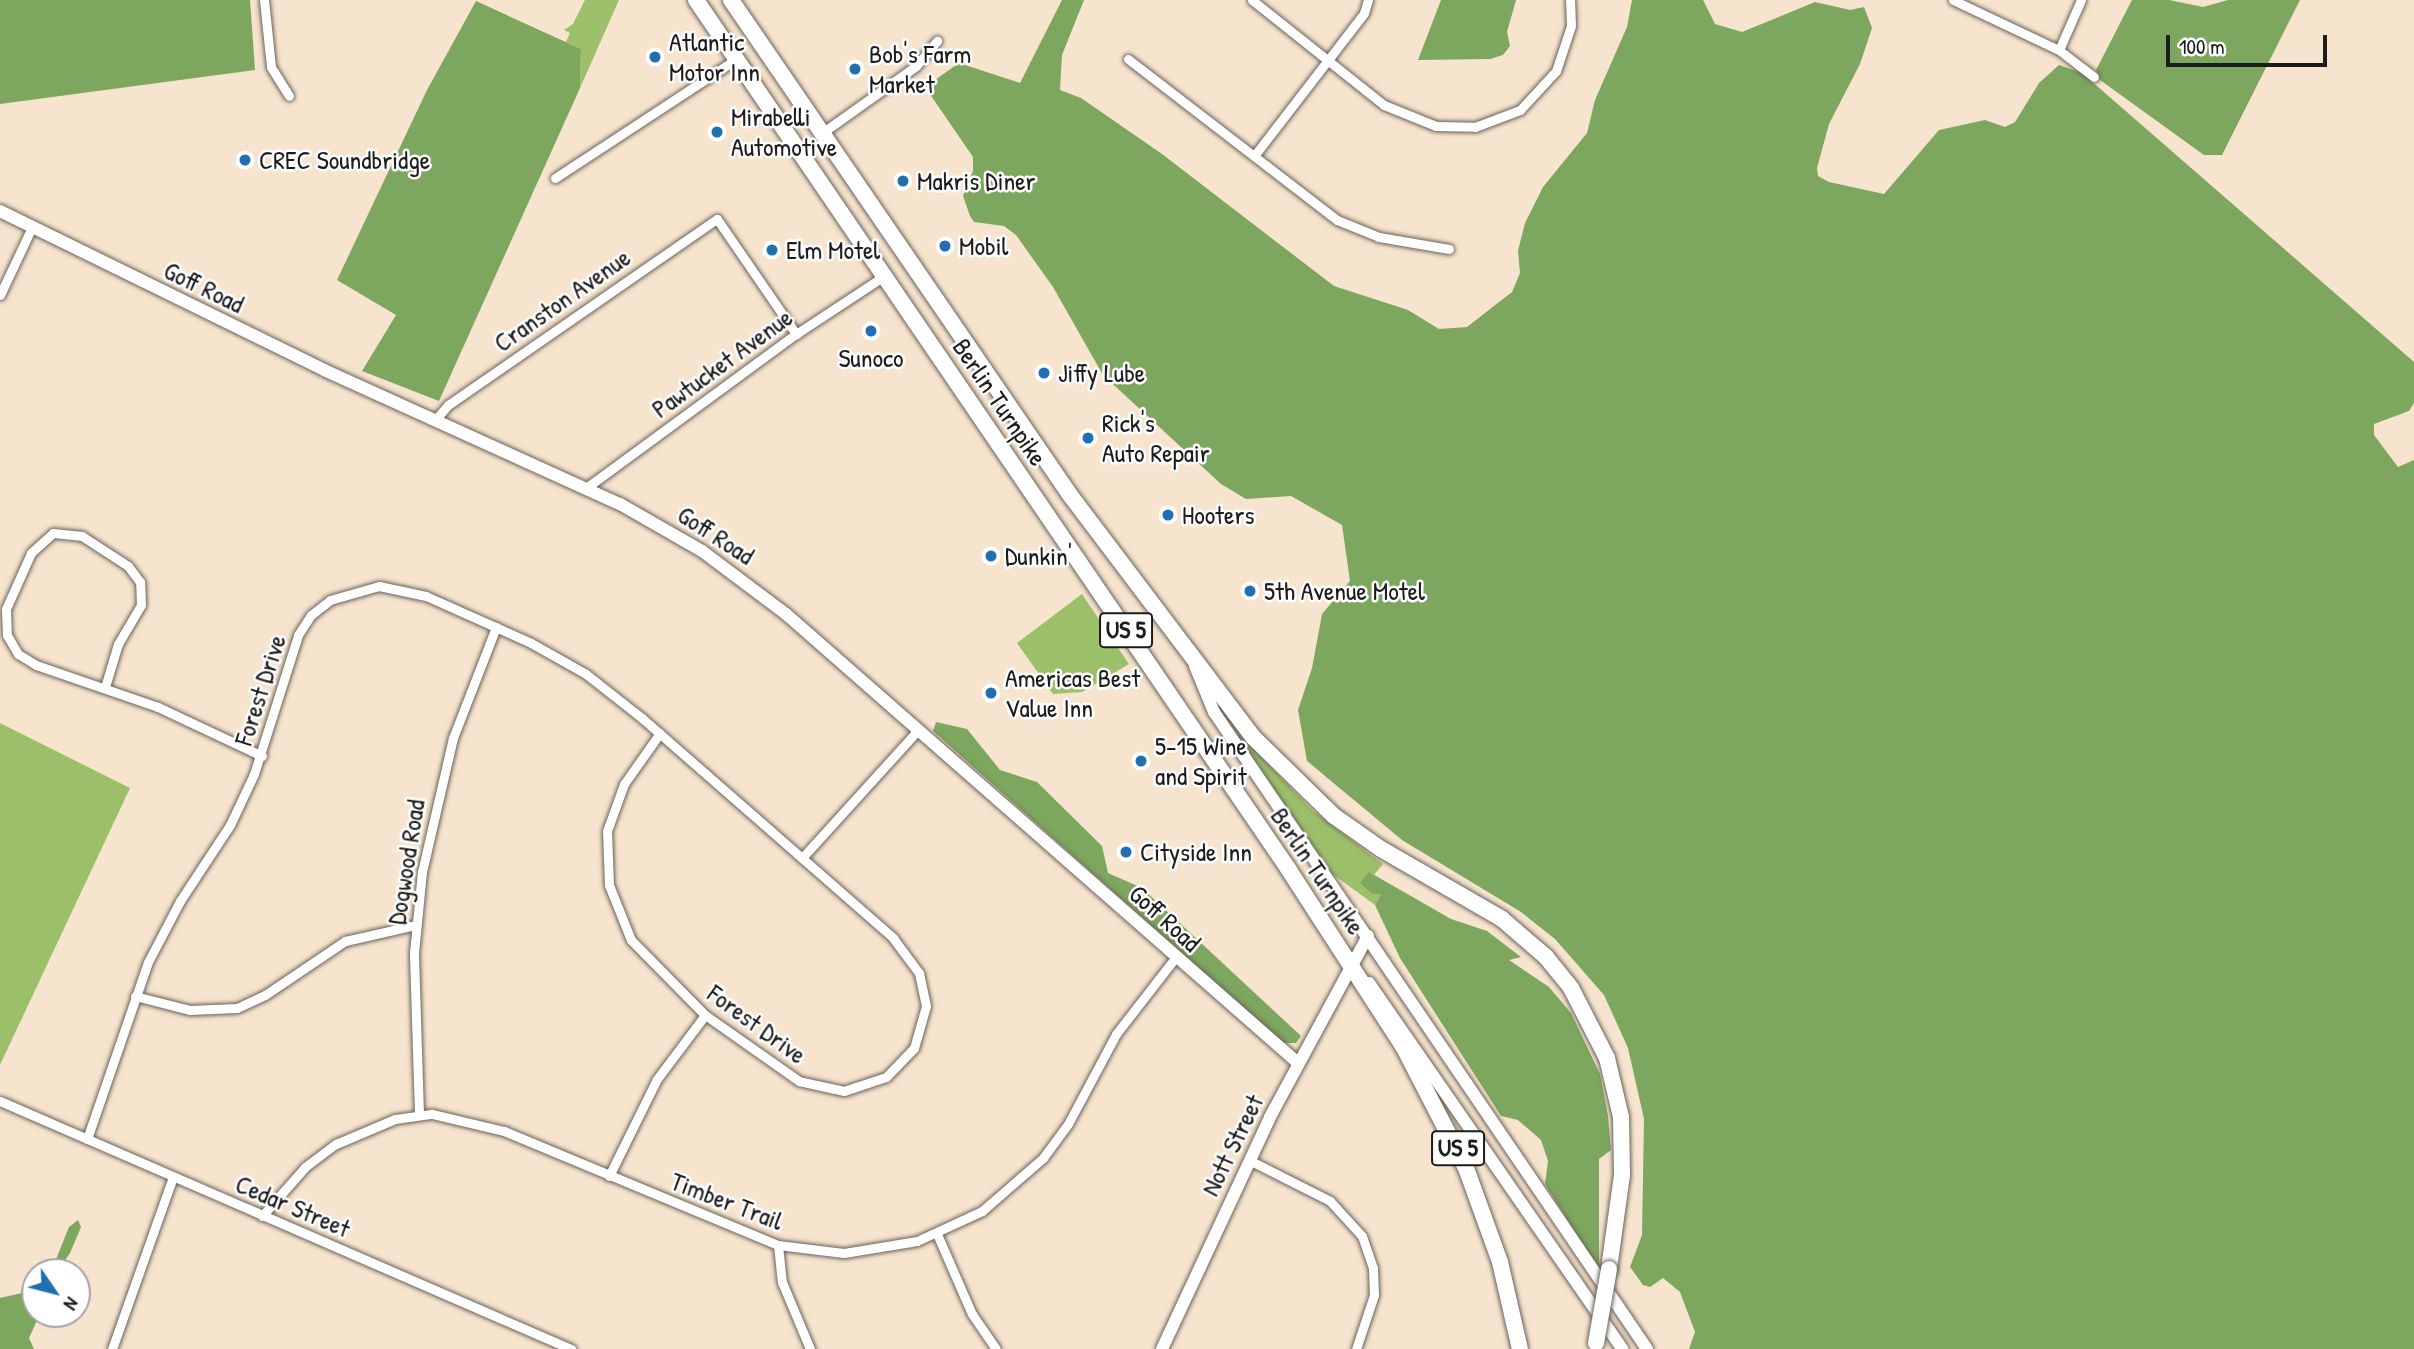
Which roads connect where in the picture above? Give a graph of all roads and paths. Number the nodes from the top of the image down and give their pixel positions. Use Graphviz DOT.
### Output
graph roads {
  1 [pos="264,0"];
  2 [pos="696,0"];
  3 [pos="731,0"];
  4 [pos="1252,0"];
  5 [pos="1368,0"];
  6 [pos="1570,0"];
  7 [pos="1953,0"];
  8 [pos="2081,0"];
  9 [pos="937,41"];
  10 [pos="2059,50"];
  11 [pos="736,59"];
  12 [pos="1129,59"];
  13 [pos="1327,59"];
  14 [pos="2094,77"];
  15 [pos="289,96"];
  16 [pos="822,133"];
  17 [pos="1254,156"];
  18 [pos="555,178"];
  19 [pos="0,211"];
  20 [pos="32,226"];
  21 [pos="1449,249"];
  22 [pos="908,259"];
  23 [pos="884,276"];
  24 [pos="0,295"];
  25 [pos="796,334"];
  26 [pos="435,421"];
  27 [pos="586,488"];
  28 [pos="496,627"];
  29 [pos="1193,662"];
  30 [pos="105,687"];
  31 [pos="918,730"];
  32 [pos="660,733"];
  33 [pos="262,755"];
  34 [pos="802,858"];
  35 [pos="416,925"];
  36 [pos="1368,936"];
  37 [pos="1175,958"];
  38 [pos="1352,965"];
  39 [pos="135,996"];
  40 [pos="705,1015"];
  41 [pos="1298,1063"];
  42 [pos="0,1101"];
  43 [pos="419,1114"];
  44 [pos="87,1139"];
  45 [pos="1249,1160"];
  46 [pos="609,1176"];
  47 [pos="173,1177"];
  48 [pos="262,1216"];
  49 [pos="937,1234"];
  50 [pos="778,1245"];
  51 [pos="1596,1346"];
  52 [pos="112,1349"];
  53 [pos="571,1349"];
  54 [pos="810,1349"];
  55 [pos="996,1349"];
  56 [pos="1162,1349"];
  57 [pos="1356,1349"];
  58 [pos="1520,1349"];
  59 [pos="1622,1349"];
  60 [pos="1647,1349"];
  1 -- 15 [label="street"];
  2 -- 11 [label="highway, Berlin Turnpike / US 5"];
  3 -- 16 [label="highway, Berlin Turnpike / US 5"];
  4 -- 13 [label="street"];
  5 -- 13 [label="street"];
  6 -- 13 [label="street"];
  7 -- 10 [label="street"];
  8 -- 10 [label="street"];
  9 -- 16 [label="street"];
  10 -- 14 [label="street"];
  11 -- 18 [label="street"];
  11 -- 23 [label="highway, Berlin Turnpike / US 5"];
  12 -- 17 [label="street"];
  13 -- 17 [label="street"];
  16 -- 22 [label="highway, Berlin Turnpike / US 5"];
  17 -- 21 [label="street"];
  19 -- 20 [label="street, Goff Road"];
  20 -- 24 [label="street"];
  20 -- 26 [label="street, Goff Road"];
  22 -- 23 [label="highway"];
  22 -- 29 [label="highway, Berlin Turnpike / US 5"];
  23 -- 25 [label="street, Pawtucket Avenue"];
  23 -- 38 [label="highway, Berlin Turnpike / US 5"];
  25 -- 26 [label="street, Cranston Avenue"];
  25 -- 27 [label="street, Pawtucket Avenue"];
  26 -- 27 [label="street, Goff Road"];
  27 -- 31 [label="street, Goff Road"];
  28 -- 32 [label="street, Forest Drive"];
  28 -- 33 [label="street, Forest Drive"];
  28 -- 35 [label="street, Dogwood Road"];
  29 -- 36 [label="street, Berlin Turnpike"];
  29 -- 51 [label="highway, US 5, bridge"];
  30 -- 30 [label="street"];
  30 -- 33 [label="street"];
  31 -- 34 [label="street"];
  31 -- 37 [label="street, Goff Road"];
  32 -- 34 [label="street, Forest Drive"];
  32 -- 40 [label="street, Forest Drive"];
  33 -- 39 [label="street, Forest Drive"];
  34 -- 40 [label="street, Forest Drive"];
  35 -- 39 [label="street"];
  35 -- 43 [label="street, Dogwood Road"];
  36 -- 38 [label="street, Nott Street"];
  36 -- 60 [label="street, Berlin Turnpike"];
  37 -- 41 [label="street, Goff Road"];
  37 -- 49 [label="street, Timber Trail"];
  38 -- 41 [label="street, Nott Street"];
  38 -- 58 [label="highway, US 5"];
  38 -- 59 [label="street, Berlin Turnpike"];
  39 -- 44 [label="street, Forest Drive"];
  40 -- 46 [label="street"];
  41 -- 45 [label="street, Nott Street"];
  42 -- 44 [label="street, Cedar Street"];
  43 -- 46 [label="street, Timber Trail"];
  43 -- 48 [label="street, Timber Trail"];
  44 -- 47 [label="street, Cedar Street"];
  45 -- 56 [label="street, Nott Street"];
  45 -- 57 [label="street"];
  46 -- 50 [label="street, Timber Trail"];
  47 -- 48 [label="street, Cedar Street"];
  47 -- 52 [label="street"];
  48 -- 53 [label="street, Cedar Street"];
  49 -- 50 [label="street, Timber Trail"];
  49 -- 55 [label="street"];
  50 -- 54 [label="street"];
}
